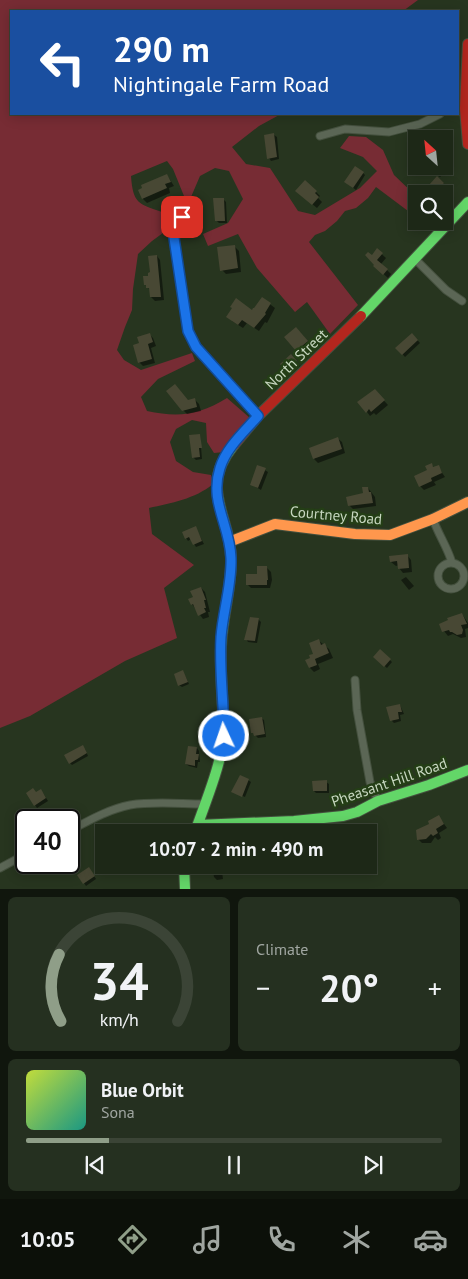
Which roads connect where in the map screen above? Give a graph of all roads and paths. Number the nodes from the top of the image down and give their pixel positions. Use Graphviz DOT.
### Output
graph roads {
  1 [pos="468,44"];
  2 [pos="461,108"];
  3 [pos="438,115"];
  4 [pos="320,136"];
  5 [pos="468,144"];
  6 [pos="468,202"];
  7 [pos="182,217"];
  8 [pos="415,259"];
  9 [pos="462,301"];
  10 [pos="258,416"];
  11 [pos="468,502"];
  12 [pos="433,519"];
  13 [pos="229,542"];
  14 [pos="452,563"];
  15 [pos="355,680"];
  16 [pos="468,770"];
  17 [pos="378,801"];
  18 [pos="205,804"];
  19 [pos="198,824"];
  20 [pos="256,824"];
  21 [pos="80,826"];
  22 [pos="15,860"];
  23 [pos="0,868"];
  24 [pos="184,874"];
  25 [pos="185,889"];
  1 -- 2 [label="street"];
  2 -- 5 [label="street"];
  3 -- 4 [label="street"];
  6 -- 8 [label="street, North Street"];
  7 -- 10 [label="street"];
  8 -- 9 [label="street"];
  8 -- 10 [label="street, North Street"];
  10 -- 13 [label="street, North Street"];
  11 -- 12 [label="street, Courtney Road"];
  12 -- 13 [label="street, Courtney Road"];
  12 -- 14 [label="street"];
  13 -- 18 [label="street, North Street"];
  15 -- 17 [label="street"];
  16 -- 17 [label="street, Pheasant Hill Road"];
  17 -- 20 [label="street, Pheasant Hill Road"];
  18 -- 19 [label="street, North Street"];
  18 -- 21 [label="street"];
  22 -- 23 [label="street"];
  24 -- 25 [label="street"];
}
